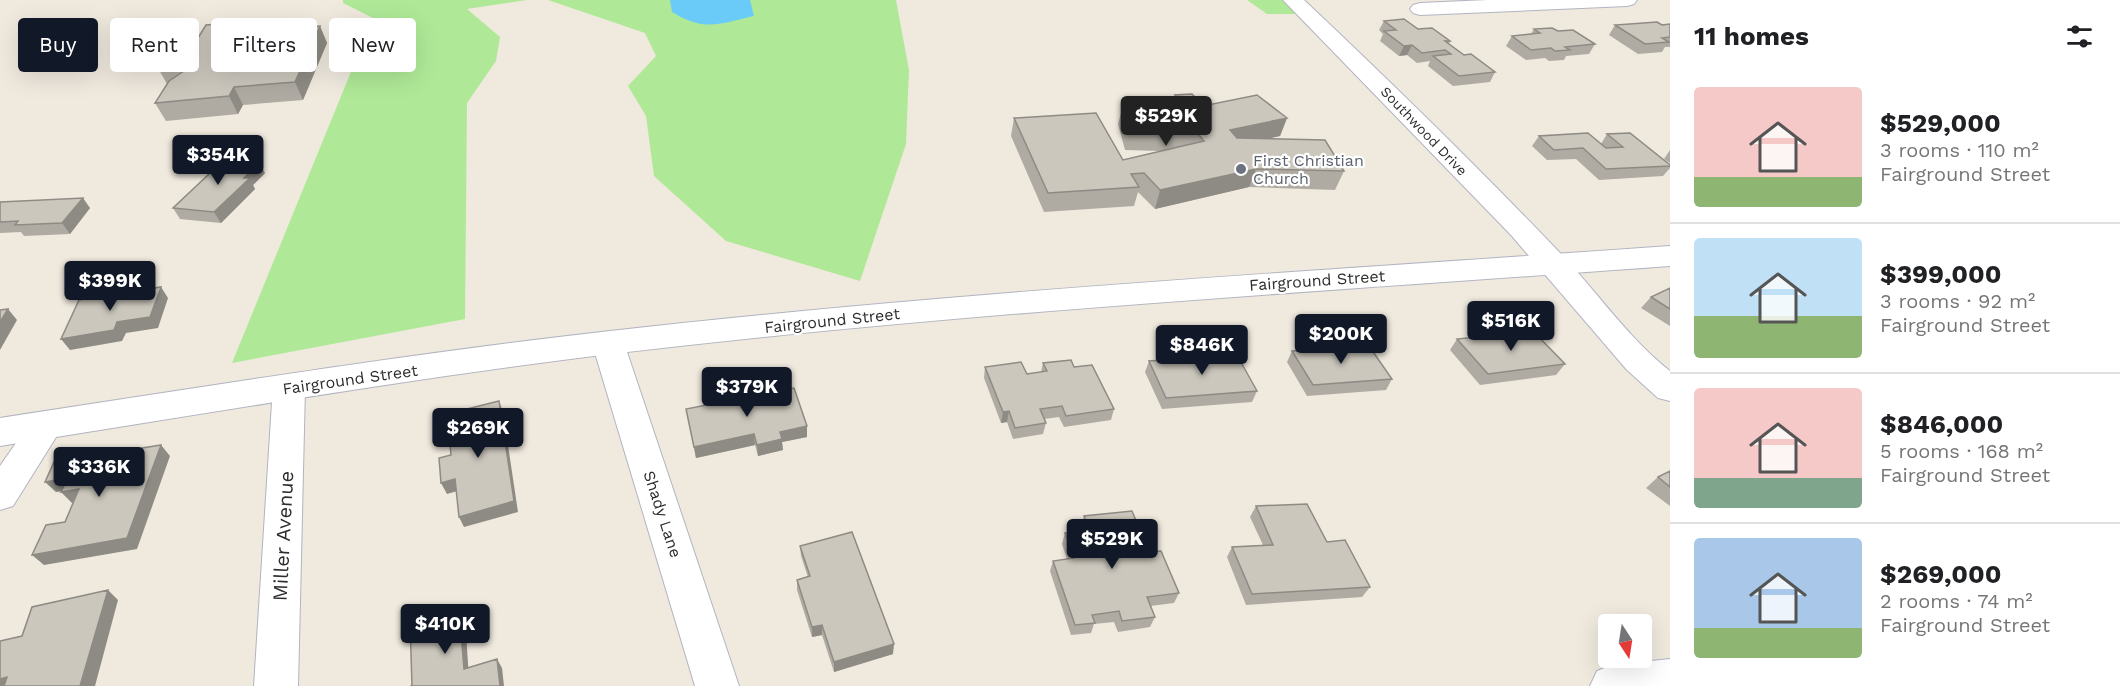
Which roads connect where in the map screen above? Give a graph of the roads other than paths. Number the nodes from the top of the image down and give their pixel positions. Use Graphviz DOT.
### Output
graph roads {
  1 [pos="1293,0"];
  2 [pos="1628,0"];
  3 [pos="1420,9"];
  4 [pos="1670,256"];
  5 [pos="1553,263"];
  6 [pos="609,343"];
  7 [pos="290,387"];
  8 [pos="1670,389"];
  9 [pos="46,426"];
  10 [pos="0,432"];
  11 [pos="0,495"];
  12 [pos="1670,680"];
  13 [pos="276,686"];
  14 [pos="717,686"];
  15 [pos="1612,686"];
  1 -- 5 [label="street, Southwood Drive"];
  2 -- 3 [label="street"];
  4 -- 5 [label="street, Fairground Street"];
  5 -- 6 [label="street, Fairground Street"];
  5 -- 8 [label="street, Southwood Drive"];
  6 -- 7 [label="street, Fairground Street"];
  6 -- 14 [label="street, Shady Lane"];
  7 -- 9 [label="street, Fairground Street"];
  7 -- 13 [label="street, Miller Avenue"];
  9 -- 10 [label="street, Fairground Street"];
  9 -- 11 [label="street"];
  12 -- 15 [label="street"];
}
